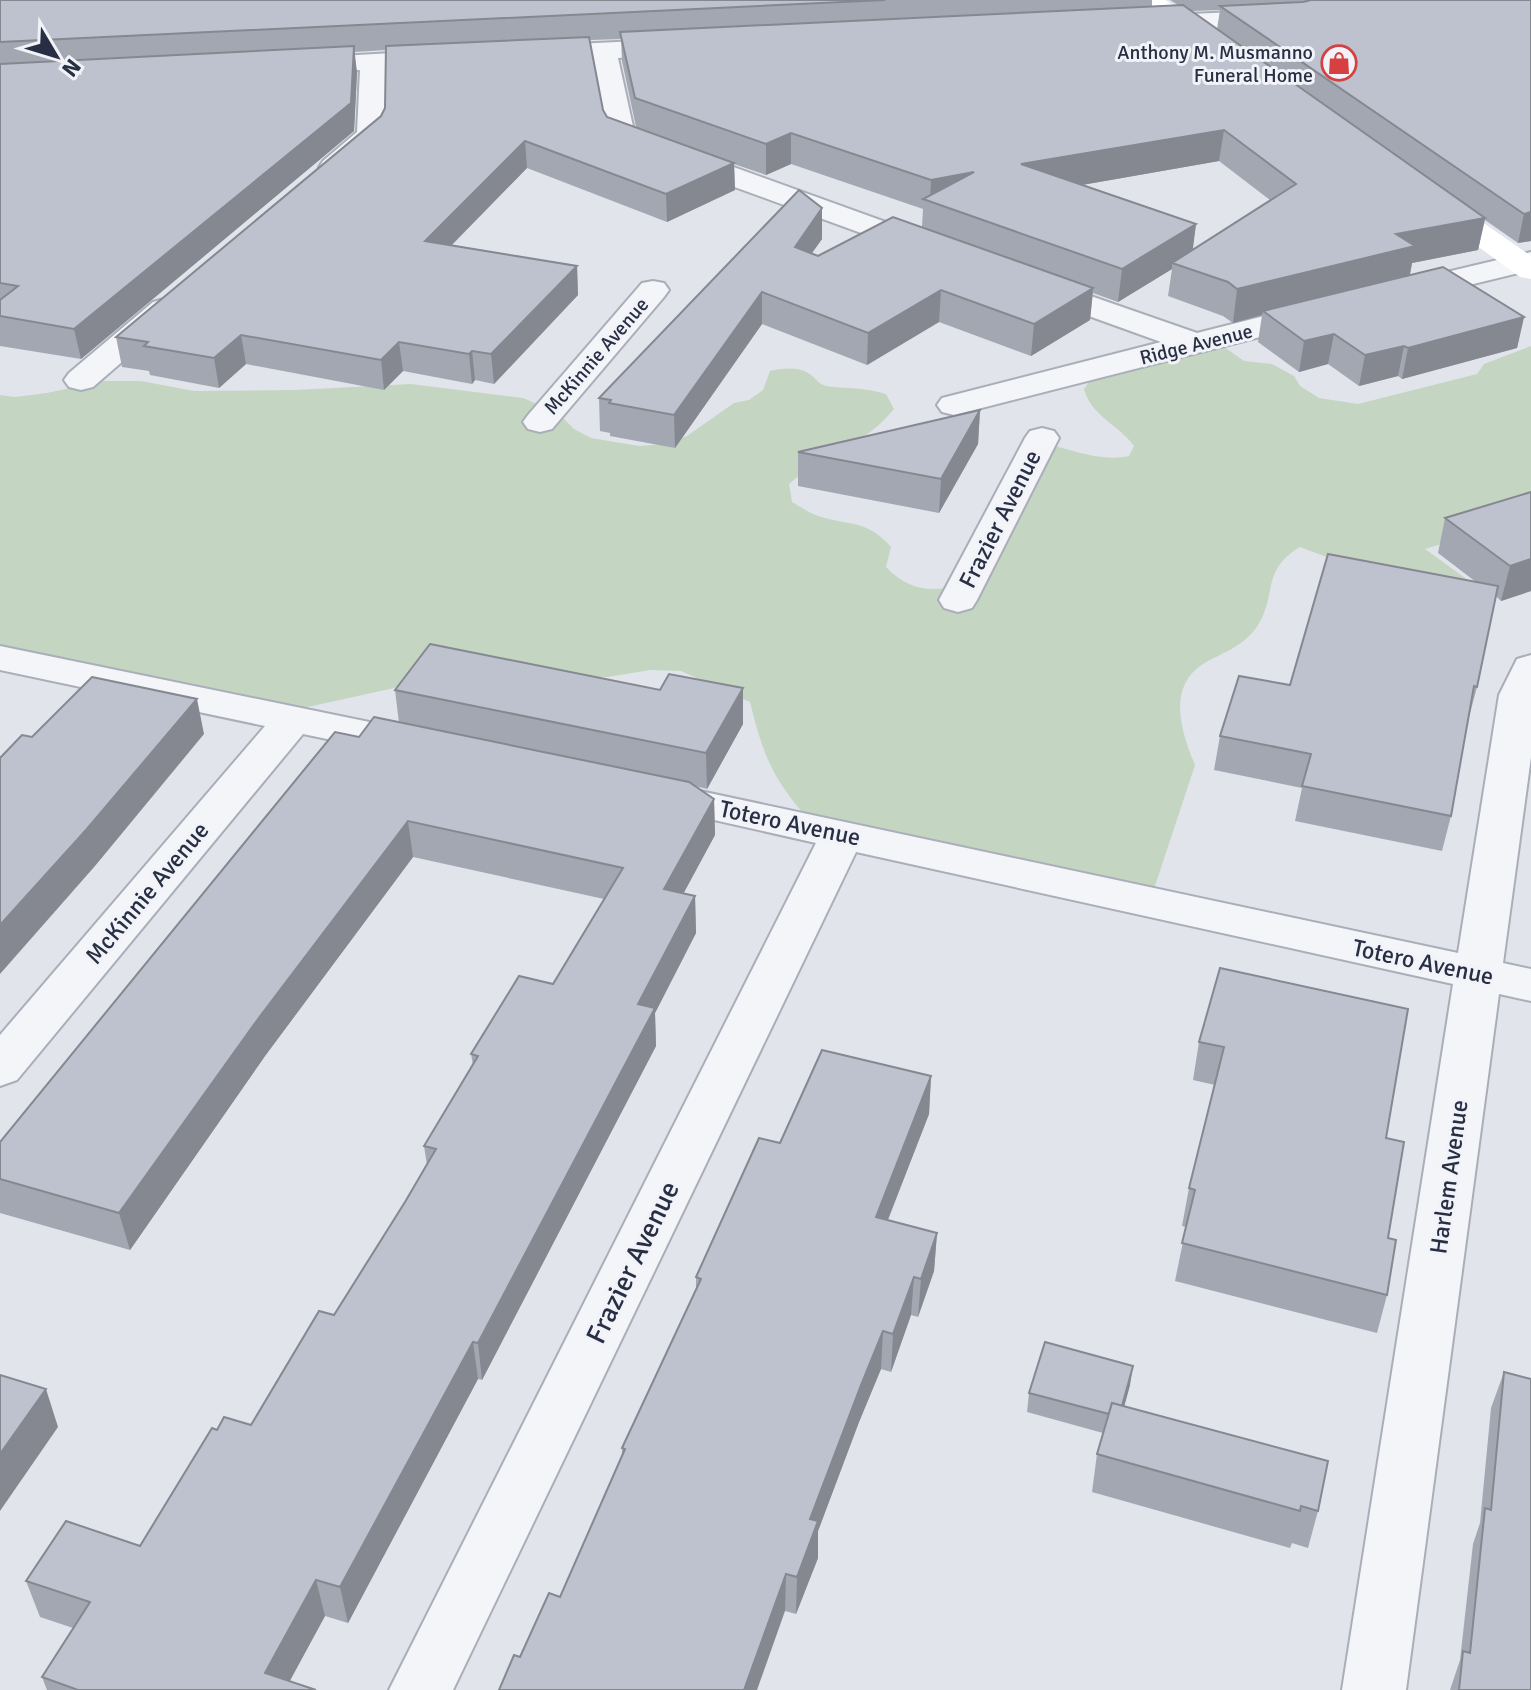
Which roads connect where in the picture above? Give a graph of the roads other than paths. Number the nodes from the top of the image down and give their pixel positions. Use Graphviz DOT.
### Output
graph roads {
  1 [pos="1150,0"];
  2 [pos="1380,0"];
  3 [pos="1182,23"];
  4 [pos="1120,26"];
  5 [pos="697,46"];
  6 [pos="604,50"];
  7 [pos="512,55"];
  8 [pos="465,57"];
  9 [pos="1231,57"];
  10 [pos="373,62"];
  11 [pos="270,67"];
  12 [pos="1406,182"];
  13 [pos="307,189"];
  14 [pos="960,258"];
  15 [pos="1528,265"];
  16 [pos="1004,274"];
  17 [pos="188,290"];
  18 [pos="653,290"];
  19 [pos="1196,344"];
  20 [pos="81,380"];
  21 [pos="954,405"];
  22 [pos="540,422"];
  23 [pos="1042,438"];
  24 [pos="958,600"];
  25 [pos="0,658"];
  26 [pos="1531,667"];
  27 [pos="293,719"];
  28 [pos="458,753"];
  29 [pos="625,788"];
  30 [pos="843,834"];
  31 [pos="1478,974"];
  32 [pos="1531,985"];
  33 [pos="0,1068"];
  34 [pos="421,1690"];
  35 [pos="1374,1690"];
  1 -- 3 [label="street"];
  2 -- 3 [label="street"];
  3 -- 4 [label="street"];
  3 -- 9 [label="street"];
  5 -- 6 [label="street"];
  6 -- 7 [label="street"];
  6 -- 14 [label="street"];
  8 -- 10 [label="street"];
  10 -- 11 [label="street"];
  10 -- 13 [label="street"];
  12 -- 15 [label="street"];
  15 -- 19 [label="street, Ridge Avenue"];
  16 -- 19 [label="street"];
  17 -- 20 [label="street"];
  18 -- 22 [label="street, McKinnie Avenue"];
  19 -- 21 [label="street, Ridge Avenue"];
  23 -- 24 [label="street, Frazier Avenue"];
  25 -- 27 [label="street"];
  26 -- 31 [label="street, Harlem Avenue"];
  27 -- 28 [label="street"];
  27 -- 33 [label="street, McKinnie Avenue"];
  29 -- 30 [label="street, Totero Avenue"];
  30 -- 31 [label="street, Totero Avenue"];
  30 -- 34 [label="street, Frazier Avenue"];
  31 -- 32 [label="street, Totero Avenue"];
  31 -- 35 [label="street, Harlem Avenue"];
}
